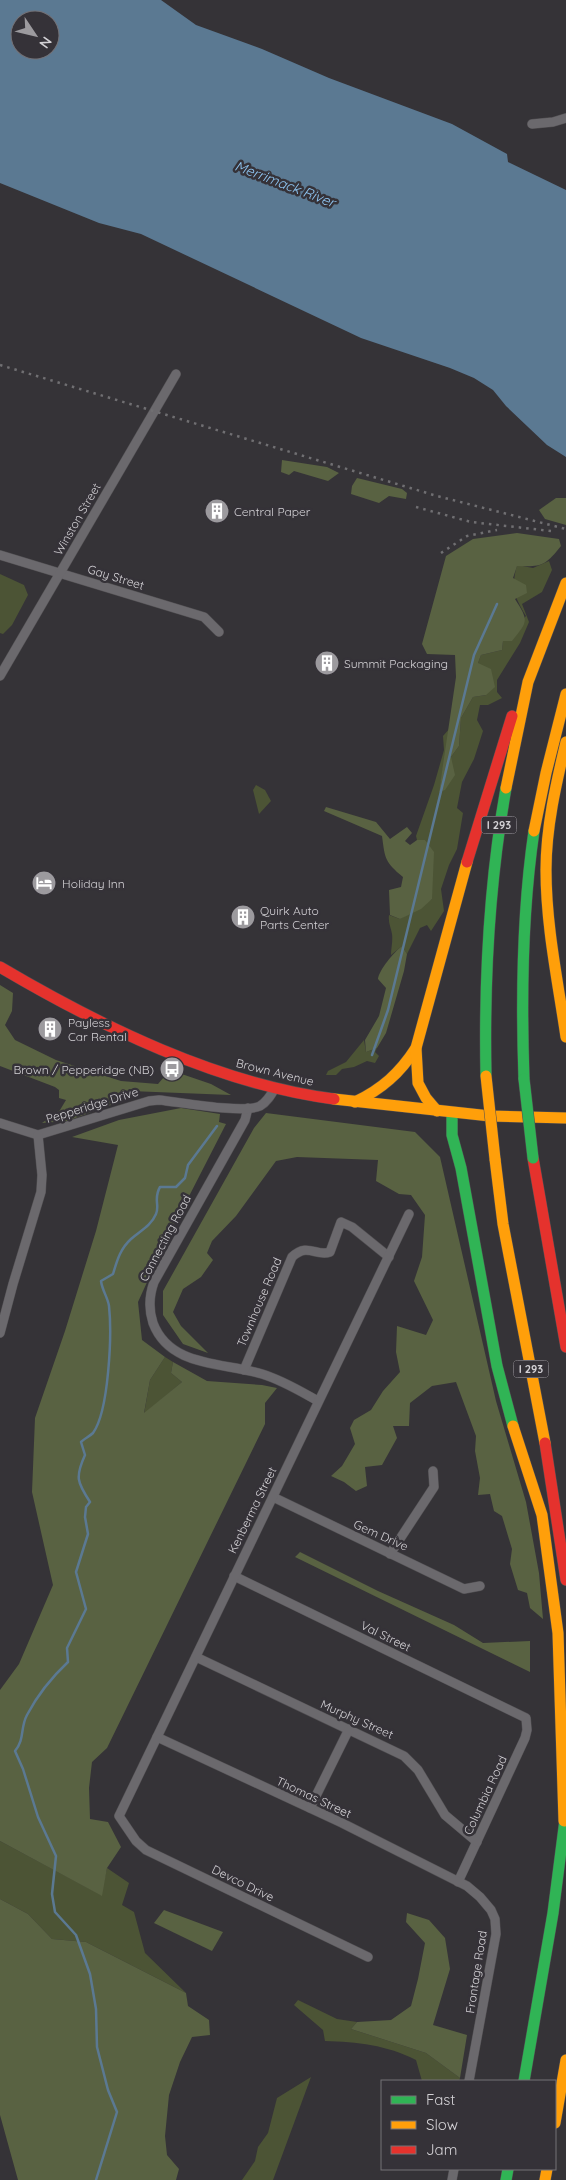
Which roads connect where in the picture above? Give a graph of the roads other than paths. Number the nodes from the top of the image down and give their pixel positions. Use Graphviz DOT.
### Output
graph roads {
  1 [pos="566,118"];
  2 [pos="532,124"];
  3 [pos="176,374"];
  4 [pos="0,555"];
  5 [pos="60,572"];
  6 [pos="566,583"];
  7 [pos="219,632"];
  8 [pos="0,676"];
  9 [pos="528,682"];
  10 [pos="566,694"];
  11 [pos="566,742"];
  12 [pos="0,967"];
  13 [pos="566,1037"];
  14 [pos="416,1048"];
  15 [pos="275,1088"];
  16 [pos="355,1102"];
  17 [pos="248,1108"];
  18 [pos="437,1111"];
  19 [pos="452,1112"];
  20 [pos="566,1118"];
  21 [pos="0,1123"];
  22 [pos="38,1135"];
  23 [pos="409,1214"];
  24 [pos="389,1257"];
  25 [pos="0,1334"];
  26 [pos="566,1348"];
  27 [pos="244,1370"];
  28 [pos="318,1401"];
  29 [pos="433,1471"];
  30 [pos="273,1497"];
  31 [pos="390,1554"];
  32 [pos="234,1576"];
  33 [pos="566,1580"];
  34 [pos="480,1586"];
  35 [pos="196,1657"];
  36 [pos="526,1718"];
  37 [pos="349,1729"];
  38 [pos="157,1737"];
  39 [pos="310,1808"];
  40 [pos="119,1816"];
  41 [pos="565,1817"];
  42 [pos="477,1842"];
  43 [pos="458,1882"];
  44 [pos="368,1957"];
  45 [pos="566,2060"];
  46 [pos="470,2080"];
  47 [pos="524,2080"];
  48 [pos="556,2117"];
  1 -- 2 [label="street"];
  3 -- 5 [label="street, Winston Street"];
  4 -- 5 [label="street, Gay Street"];
  5 -- 7 [label="street, Gay Street"];
  5 -- 8 [label="street, Winston Street"];
  6 -- 9 [label="main road, I 293"];
  9 -- 14 [label="main road"];
  9 -- 33 [label="main road, I 293, bridge"];
  10 -- 26 [label="main road, I 293, bridge"];
  11 -- 13 [label="main road"];
  12 -- 15 [label="main road, Brown Avenue"];
  14 -- 16 [label="main road"];
  14 -- 18 [label="main road"];
  15 -- 16 [label="main road, Brown Avenue"];
  15 -- 17 [label="street"];
  16 -- 18 [label="main road, Brown Avenue"];
  17 -- 22 [label="street, Pepperidge Drive"];
  17 -- 27 [label="street, Connecting Road"];
  18 -- 19 [label="main road, Brown Avenue"];
  19 -- 20 [label="main road, Brown Avenue"];
  19 -- 41 [label="main road"];
  21 -- 22 [label="street, Pepperidge Drive"];
  22 -- 25 [label="street"];
  23 -- 24 [label="street, Kenberma Street"];
  24 -- 27 [label="street, Townhouse Road"];
  24 -- 28 [label="street, Kenberma Street"];
  27 -- 28 [label="street, Connecting Road"];
  28 -- 30 [label="street, Kenberma Street"];
  29 -- 31 [label="street"];
  30 -- 31 [label="street, Gem Drive"];
  30 -- 32 [label="street, Kenberma Street"];
  31 -- 34 [label="street, Gem Drive"];
  32 -- 35 [label="street, Kenberma Street"];
  32 -- 36 [label="street, Val Street"];
  35 -- 37 [label="street, Murphy Street"];
  35 -- 38 [label="street, Kenberma Street"];
  36 -- 42 [label="street, Columbia Road"];
  37 -- 39 [label="street"];
  37 -- 42 [label="street, Murphy Street"];
  38 -- 39 [label="street, Thomas Street"];
  38 -- 40 [label="street, Kenberma Street"];
  39 -- 43 [label="street, Thomas Street"];
  40 -- 44 [label="street, Devco Drive"];
  41 -- 47 [label="main road"];
  42 -- 43 [label="street, Columbia Road"];
  43 -- 46 [label="street, Frontage Road"];
  45 -- 48 [label="main road"];
}
